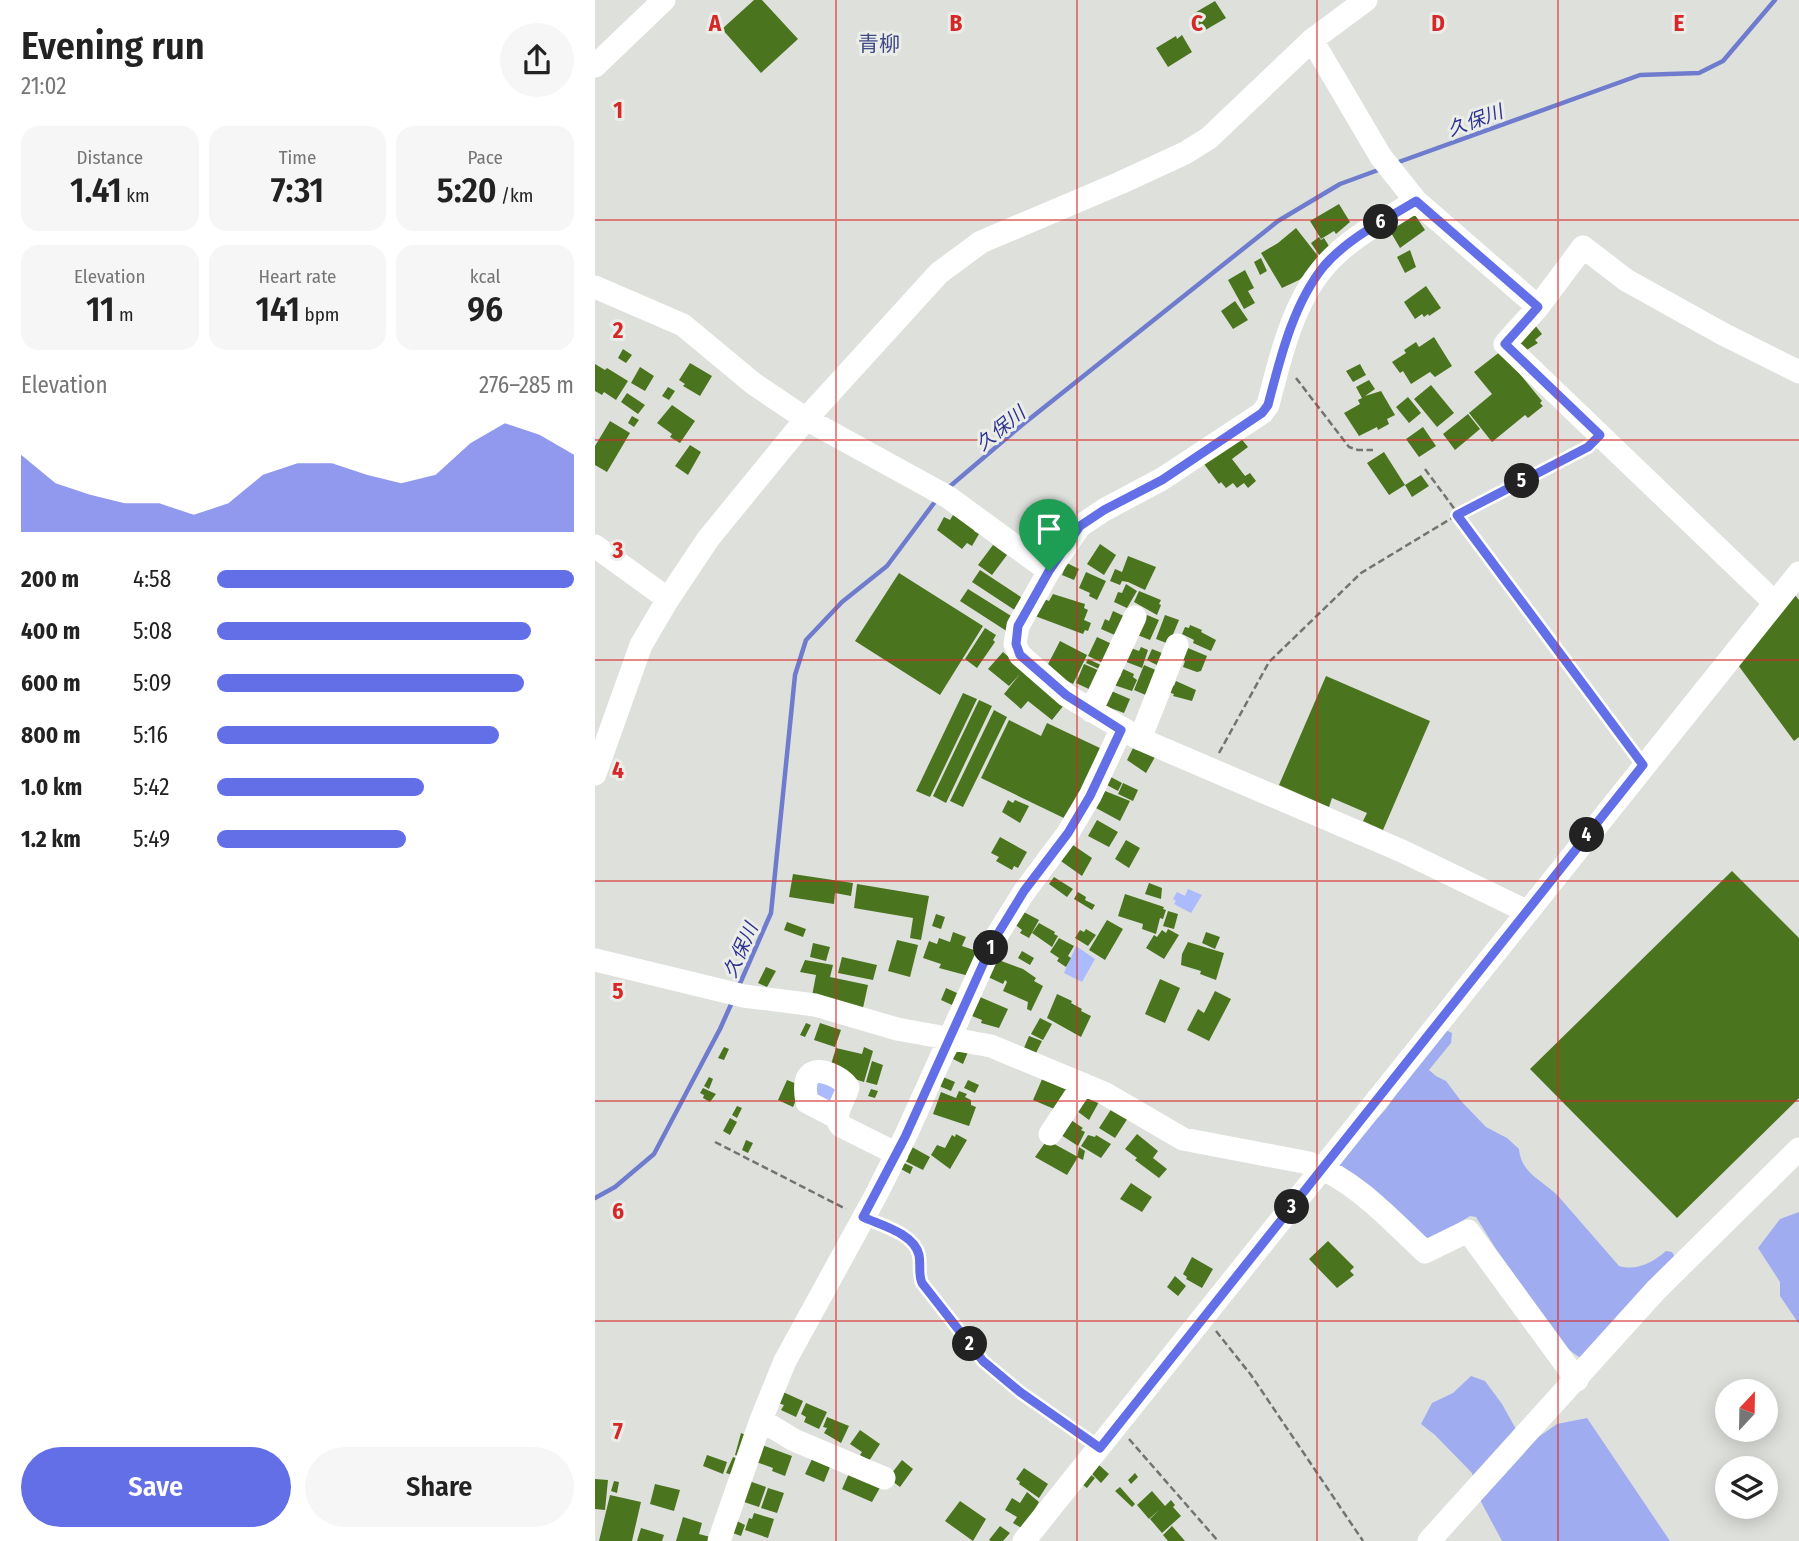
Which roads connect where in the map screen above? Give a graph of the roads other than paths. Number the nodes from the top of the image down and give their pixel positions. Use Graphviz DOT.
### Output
graph roads {
  1 [pos="664,0"];
  2 [pos="1366,0"];
  3 [pos="1312,40"];
  4 [pos="595,66"];
  5 [pos="1416,201"];
  6 [pos="595,287"];
  7 [pos="1538,307"];
  8 [pos="1799,372"];
  9 [pos="806,419"];
  10 [pos="595,547"];
  11 [pos="1049,571"];
  12 [pos="1797,580"];
  13 [pos="668,599"];
  14 [pos="1775,603"];
  15 [pos="1135,617"];
  16 [pos="1177,645"];
  17 [pos="1091,711"];
  18 [pos="1130,735"];
  19 [pos="595,774"];
  20 [pos="1527,912"];
  21 [pos="595,960"];
  22 [pos="949,1037"];
  23 [pos="1083,1084"];
  24 [pos="836,1117"];
  25 [pos="1050,1133"];
  26 [pos="1799,1149"];
  27 [pos="897,1154"];
  28 [pos="1323,1168"];
  29 [pos="1577,1380"];
  30 [pos="761,1420"];
  31 [pos="884,1478"];
  32 [pos="719,1541"];
  33 [pos="1024,1541"];
  34 [pos="1429,1541"];
  1 -- 4 [label="street"];
  2 -- 3 [label="street"];
  3 -- 5 [label="street"];
  3 -- 9 [label="street"];
  5 -- 7 [label="street"];
  5 -- 11 [label="street"];
  6 -- 9 [label="street"];
  7 -- 8 [label="street"];
  7 -- 14 [label="street"];
  9 -- 11 [label="street"];
  9 -- 13 [label="street"];
  10 -- 13 [label="street"];
  11 -- 17 [label="street"];
  12 -- 14 [label="street"];
  13 -- 19 [label="street"];
  14 -- 20 [label="street"];
  15 -- 17 [label="street"];
  16 -- 18 [label="street"];
  17 -- 18 [label="street"];
  18 -- 20 [label="street"];
  18 -- 22 [label="street"];
  20 -- 28 [label="street"];
  21 -- 22 [label="street"];
  22 -- 23 [label="street"];
  22 -- 27 [label="street"];
  23 -- 25 [label="street"];
  23 -- 28 [label="street"];
  24 -- 27 [label="street"];
  26 -- 29 [label="street"];
  27 -- 30 [label="street"];
  28 -- 29 [label="street"];
  28 -- 33 [label="street"];
  29 -- 34 [label="street"];
  30 -- 31 [label="street"];
  30 -- 32 [label="street"];
}
